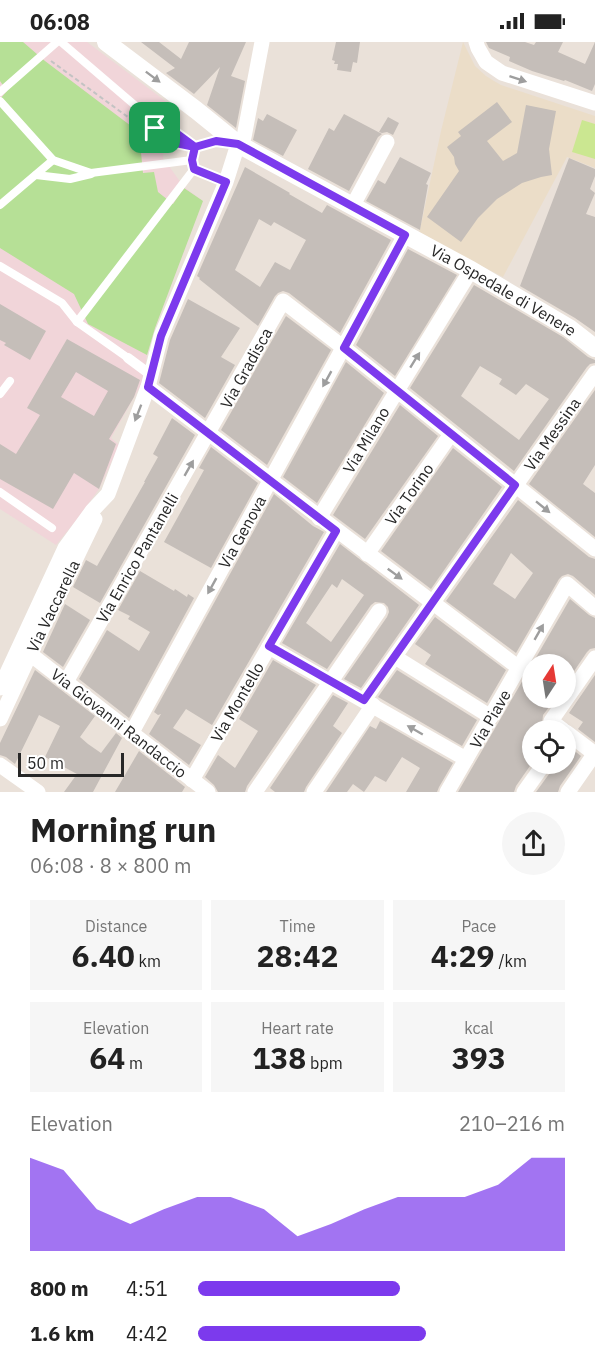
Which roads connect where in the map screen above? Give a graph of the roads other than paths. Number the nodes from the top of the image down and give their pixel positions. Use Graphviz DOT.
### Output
graph roads {
  1 [pos="59,42"];
  2 [pos="106,42"];
  3 [pos="262,42"];
  4 [pos="476,42"];
  5 [pos="0,92"];
  6 [pos="0,101"];
  7 [pos="595,103"];
  8 [pos="387,142"];
  9 [pos="238,144"];
  10 [pos="195,147"];
  11 [pos="53,160"];
  12 [pos="193,164"];
  13 [pos="91,173"];
  14 [pos="36,175"];
  15 [pos="226,182"];
  16 [pos="0,205"];
  17 [pos="352,207"];
  18 [pos="405,235"];
  19 [pos="0,266"];
  20 [pos="471,270"];
  21 [pos="77,322"];
  22 [pos="344,348"];
  23 [pos="595,348"];
  24 [pos="128,358"];
  25 [pos="595,373"];
  26 [pos="10,381"];
  27 [pos="150,381"];
  28 [pos="396,391"];
  29 [pos="0,394"];
  30 [pos="208,434"];
  31 [pos="451,434"];
  32 [pos="270,481"];
  33 [pos="515,485"];
  34 [pos="0,492"];
  35 [pos="108,494"];
  36 [pos="319,518"];
  37 [pos="52,528"];
  38 [pos="336,531"];
  39 [pos="595,549"];
  40 [pos="367,554"];
  41 [pos="433,602"];
  42 [pos="595,608"];
  43 [pos="379,611"];
  44 [pos="269,646"];
  45 [pos="30,654"];
  46 [pos="395,657"];
  47 [pos="595,658"];
  48 [pos="519,668"];
  49 [pos="331,681"];
  50 [pos="66,682"];
  51 [pos="0,688"];
  52 [pos="368,703"];
  53 [pos="491,717"];
  54 [pos="0,719"];
  55 [pos="552,720"];
  56 [pos="131,734"];
  57 [pos="576,740"];
  58 [pos="595,753"];
  59 [pos="466,759"];
  60 [pos="0,765"];
  61 [pos="537,774"];
  62 [pos="192,780"];
  63 [pos="38,792"];
  64 [pos="208,792"];
  65 [pos="255,792"];
  66 [pos="314,792"];
  67 [pos="447,792"];
  68 [pos="524,792"];
  69 [pos="568,792"];
  1 -- 5 [label="lane"];
  1 -- 10 [label="lane"];
  2 -- 9 [label="street, Via Ospedale di Venere, one-way"];
  3 -- 9 [label="street, Via Vaccarella"];
  4 -- 7 [label="street, one-way"];
  6 -- 11 [label="lane"];
  8 -- 17 [label="street"];
  9 -- 10 [label="lane"];
  9 -- 15 [label="street, Via Vaccarella"];
  9 -- 17 [label="street, Via Ospedale di Venere"];
  10 -- 12 [label="lane"];
  11 -- 13 [label="lane"];
  11 -- 14 [label="lane"];
  12 -- 13 [label="lane"];
  12 -- 15 [label="lane"];
  12 -- 21 [label="lane"];
  13 -- 14 [label="lane"];
  14 -- 16 [label="lane"];
  15 -- 27 [label="street, Via Vaccarella"];
  17 -- 18 [label="street, Via Ospedale di Venere"];
  18 -- 20 [label="street, Via Ospedale di Venere"];
  18 -- 22 [label="street, Via Genova"];
  19 -- 21 [label="lane"];
  20 -- 23 [label="street, Via Ospedale di Venere"];
  28 -- 20 [label="street, Via Milano, one-way"];
  21 -- 24 [label="lane"];
  22 -- 28 [label="street"];
  22 -- 30 [label="street, Via Gradisca"];
  22 -- 32 [label="street, Via Genova, one-way"];
  24 -- 27 [label="street"];
  25 -- 33 [label="street, Via Messina"];
  26 -- 29 [label="lane"];
  27 -- 30 [label="street"];
  27 -- 35 [label="street, Via Vaccarella, one-way"];
  28 -- 31 [label="street"];
  28 -- 36 [label="street, Via Milano"];
  30 -- 32 [label="street"];
  50 -- 30 [label="street, Via Enrico Pantanelli, one-way"];
  31 -- 33 [label="street"];
  31 -- 40 [label="street, Via Torino"];
  32 -- 36 [label="street"];
  32 -- 56 [label="street, Via Genova, one-way"];
  33 -- 39 [label="street, one-way"];
  33 -- 41 [label="street, Via Messina"];
  34 -- 37 [label="lane"];
  35 -- 45 [label="street, Via Vaccarella"];
  35 -- 51 [label="street, Via Vaccarella"];
  36 -- 38 [label="street"];
  38 -- 40 [label="street"];
  38 -- 44 [label="street, Via Montello"];
  40 -- 41 [label="street, one-way"];
  41 -- 46 [label="street, Via Messina"];
  41 -- 48 [label="street"];
  48 -- 42 [label="street, Via Piave, one-way"];
  43 -- 49 [label="street"];
  44 -- 49 [label="street"];
  44 -- 62 [label="street, Via Montello"];
  45 -- 50 [label="street, Via Giovanni Randaccio"];
  45 -- 54 [label="street, Via Vaccarella"];
  46 -- 52 [label="street, Via Messina"];
  46 -- 53 [label="street"];
  47 -- 55 [label="street"];
  48 -- 53 [label="street, Via Piave"];
  49 -- 52 [label="street"];
  49 -- 65 [label="street"];
  50 -- 56 [label="street, Via Giovanni Randaccio"];
  59 -- 52 [label="street, one-way"];
  52 -- 66 [label="street, Via Messina"];
  53 -- 59 [label="street, Via Piave"];
  56 -- 62 [label="street, Via Giovanni Randaccio"];
  57 -- 58 [label="street"];
  58 -- 69 [label="street"];
  59 -- 67 [label="street, Via Piave"];
  60 -- 63 [label="street"];
  61 -- 68 [label="street"];
  62 -- 64 [label="street, Via Giovanni Randaccio"];
}
